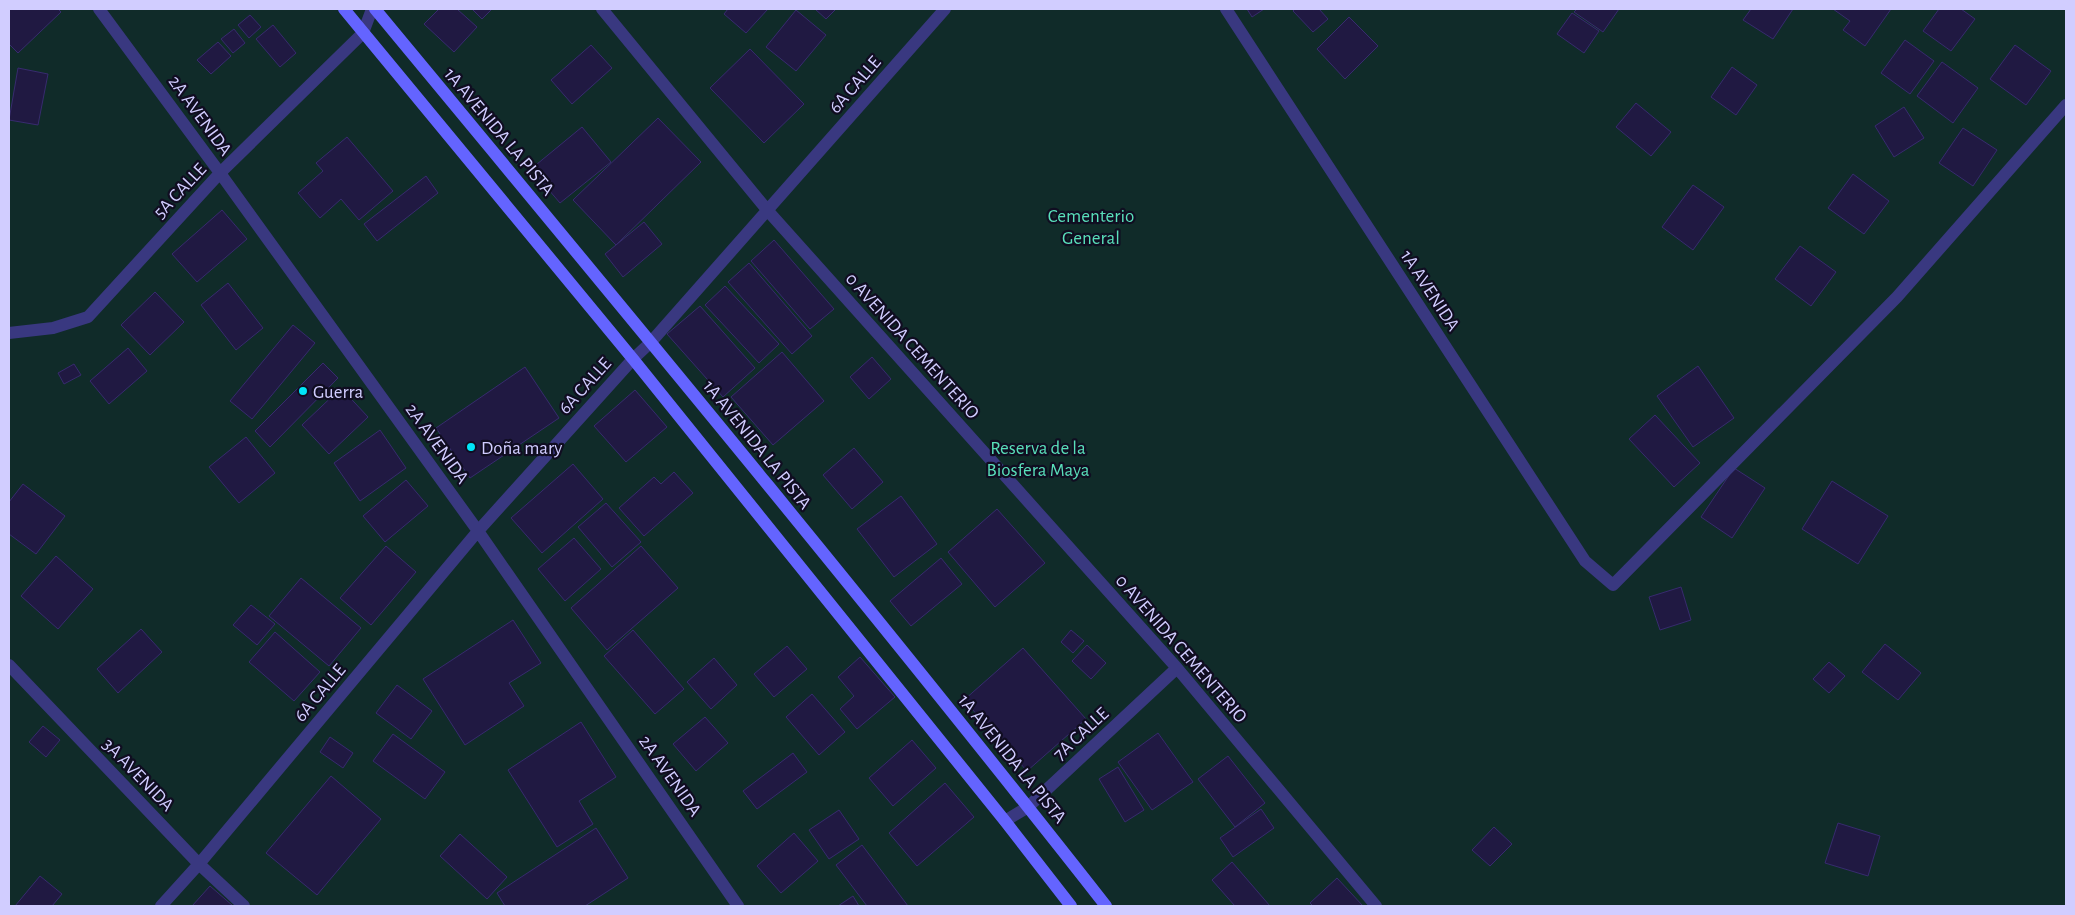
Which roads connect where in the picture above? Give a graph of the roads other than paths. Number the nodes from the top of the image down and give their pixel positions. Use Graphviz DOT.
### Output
graph roads {
  1 [pos="99,9"];
  2 [pos="344,9"];
  3 [pos="374,9"];
  4 [pos="602,9"];
  5 [pos="945,9"];
  6 [pos="1226,9"];
  7 [pos="363,33"];
  8 [pos="2066,105"];
  9 [pos="220,172"];
  10 [pos="768,210"];
  11 [pos="9,333"];
  12 [pos="651,342"];
  13 [pos="633,359"];
  14 [pos="478,531"];
  15 [pos="9,665"];
  16 [pos="1176,668"];
  17 [pos="1028,807"];
  18 [pos="1005,820"];
  19 [pos="200,864"];
  20 [pos="161,906"];
  21 [pos="244,906"];
  22 [pos="738,906"];
  23 [pos="1071,906"];
  24 [pos="1106,906"];
  25 [pos="1376,906"];
  1 -- 9 [label="street, 2A AVENIDA"];
  2 -- 7 [label="street"];
  3 -- 7 [label="street, 5A CALLE"];
  3 -- 12 [label="street, 1A AVENIDA LA PISTA"];
  4 -- 10 [label="street, 0 AVENIDA CEMENTERIO"];
  5 -- 10 [label="street, 6A CALLE"];
  6 -- 8 [label="street, 1A AVENIDA"];
  7 -- 9 [label="street, 5A CALLE"];
  7 -- 13 [label="street"];
  9 -- 11 [label="street, 5A CALLE"];
  9 -- 14 [label="street, 2A AVENIDA"];
  10 -- 12 [label="street, 6A CALLE"];
  10 -- 16 [label="street, 0 AVENIDA CEMENTERIO"];
  12 -- 13 [label="street, 6A CALLE"];
  12 -- 17 [label="street, 1A AVENIDA LA PISTA"];
  13 -- 14 [label="street, 6A CALLE"];
  13 -- 18 [label="street"];
  14 -- 19 [label="street, 6A CALLE"];
  14 -- 22 [label="street, 2A AVENIDA"];
  15 -- 19 [label="street, 3A AVENIDA"];
  16 -- 17 [label="street, 7A CALLE"];
  16 -- 25 [label="street, 0 AVENIDA CEMENTERIO"];
  17 -- 18 [label="street, 7A CALLE"];
  17 -- 24 [label="street, 1A AVENIDA LA PISTA"];
  18 -- 23 [label="street"];
  19 -- 20 [label="street, 6A CALLE"];
  19 -- 21 [label="street, 3A AVENIDA"];
}
